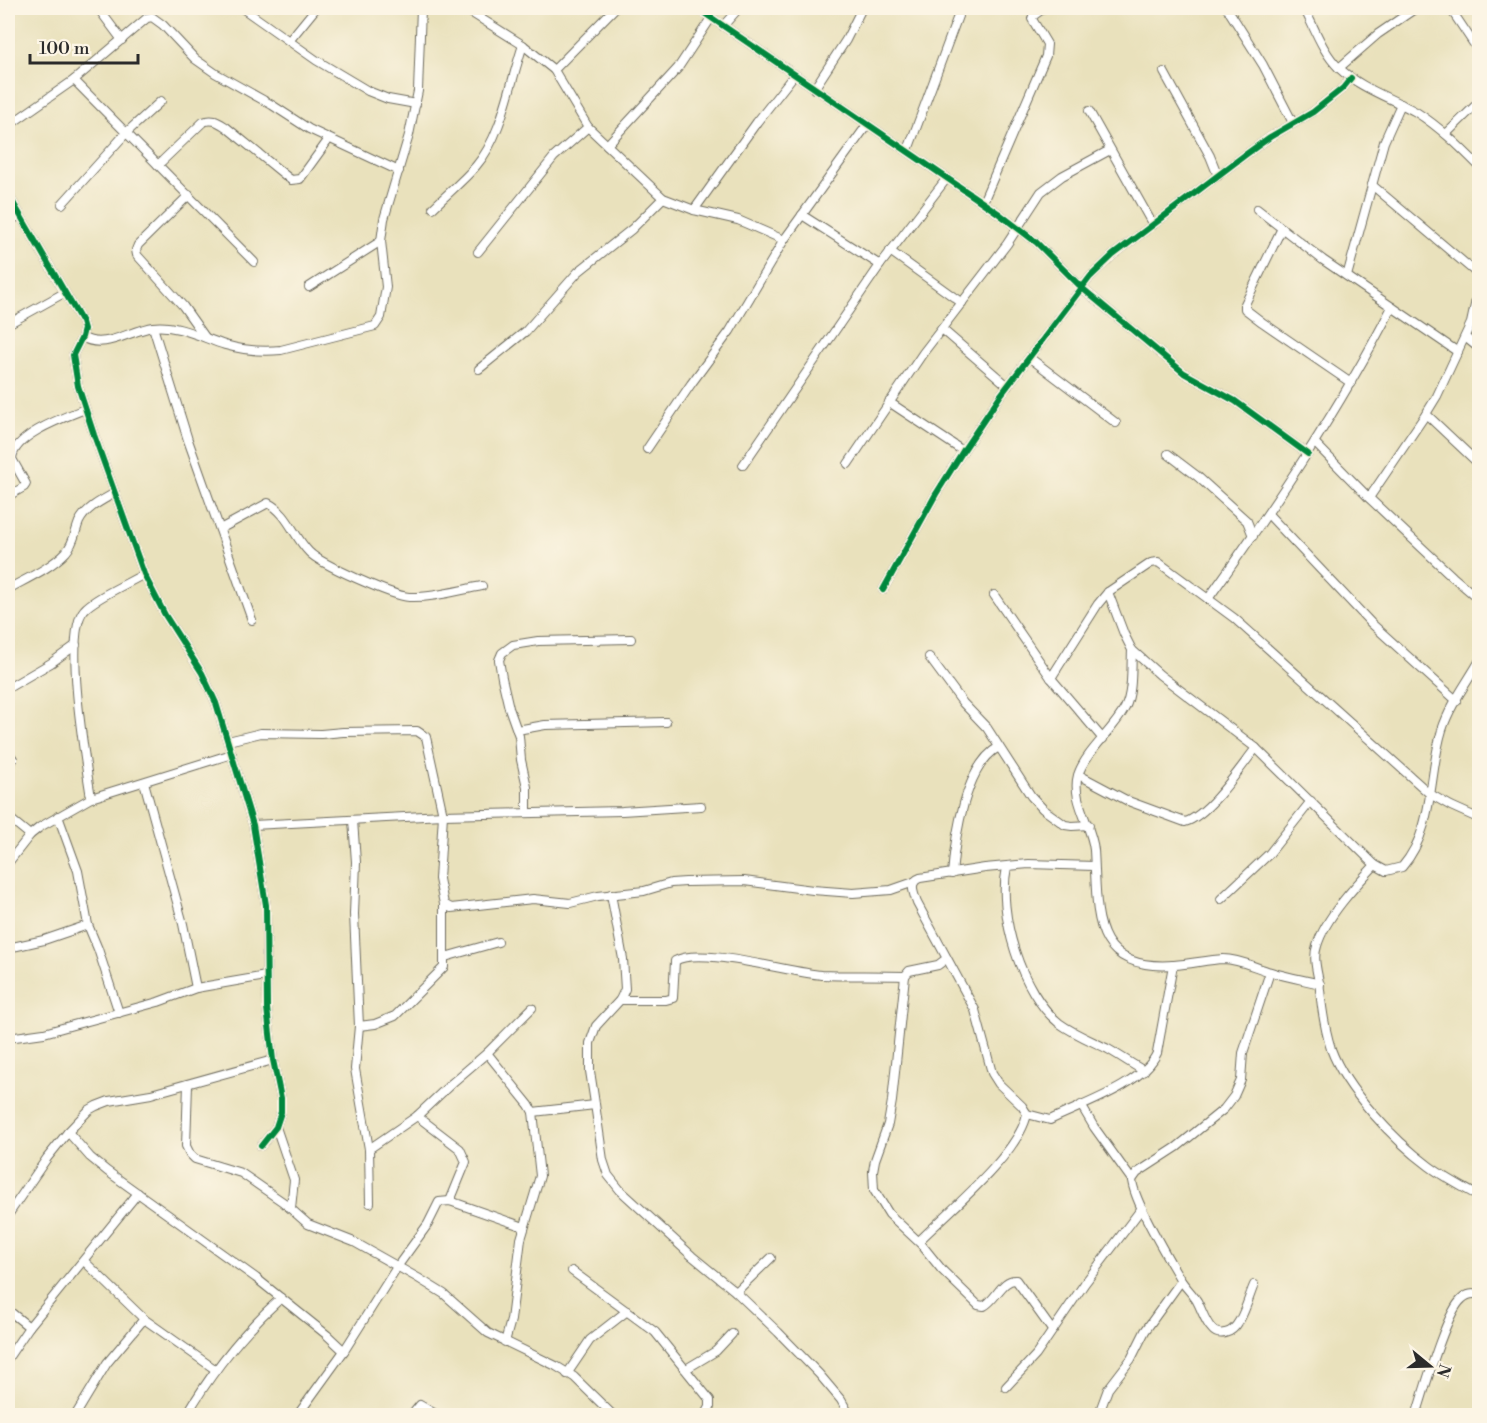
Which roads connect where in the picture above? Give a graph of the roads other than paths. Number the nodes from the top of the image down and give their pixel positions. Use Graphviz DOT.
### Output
graph roads {
  1 [pos="98,8"];
  2 [pos="242,8"];
  3 [pos="316,8"];
  4 [pos="422,8"];
  5 [pos="464,8"];
  6 [pos="615,8"];
  7 [pos="697,8"];
  8 [pos="739,8"];
  9 [pos="862,8"];
  10 [pos="961,8"];
  11 [pos="1044,8"];
  12 [pos="1227,8"];
  13 [pos="1304,8"];
  14 [pos="1416,8"];
  15 [pos="1450,8"];
  16 [pos="711,18"];
  17 [pos="723,26"];
  18 [pos="122,40"];
  19 [pos="289,41"];
  20 [pos="523,45"];
  21 [pos="1479,53"];
  22 [pos="1339,68"];
  23 [pos="554,70"];
  24 [pos="1164,72"];
  25 [pos="794,75"];
  26 [pos="1351,78"];
  27 [pos="74,80"];
  28 [pos="814,89"];
  29 [pos="161,101"];
  30 [pos="1479,101"];
  31 [pos="416,104"];
  32 [pos="1401,104"];
  33 [pos="1089,111"];
  34 [pos="1293,123"];
  35 [pos="867,125"];
  36 [pos="8,126"];
  37 [pos="588,127"];
  38 [pos="127,132"];
  39 [pos="1446,134"];
  40 [pos="329,139"];
  41 [pos="607,145"];
  42 [pos="908,150"];
  43 [pos="1110,150"];
  44 [pos="158,165"];
  45 [pos="1479,166"];
  46 [pos="399,171"];
  47 [pos="1218,176"];
  48 [pos="947,178"];
  49 [pos="1372,185"];
  50 [pos="8,194"];
  51 [pos="189,195"];
  52 [pos="663,198"];
  53 [pos="982,202"];
  54 [pos="62,204"];
  55 [pos="433,208"];
  56 [pos="1257,209"];
  57 [pos="694,210"];
  58 [pos="19,215"];
  59 [pos="802,215"];
  60 [pos="8,223"];
  61 [pos="1153,225"];
  62 [pos="1017,227"];
  63 [pos="1282,228"];
  64 [pos="784,240"];
  65 [pos="381,241"];
  66 [pos="890,251"];
  67 [pos="478,252"];
  68 [pos="254,262"];
  69 [pos="880,265"];
  70 [pos="1347,276"];
  71 [pos="1479,276"];
  72 [pos="1479,282"];
  73 [pos="309,287"];
  74 [pos="1082,288"];
  75 [pos="64,293"];
  76 [pos="962,303"];
  77 [pos="1392,307"];
  78 [pos="8,324"];
  79 [pos="153,327"];
  80 [pos="942,329"];
  81 [pos="82,337"];
  82 [pos="205,337"];
  83 [pos="1465,337"];
  84 [pos="1479,349"];
  85 [pos="1458,351"];
  86 [pos="1030,358"];
  87 [pos="479,369"];
  88 [pos="1351,383"];
  89 [pos="1008,386"];
  90 [pos="889,402"];
  91 [pos="85,409"];
  92 [pos="1426,414"];
  93 [pos="1116,423"];
  94 [pos="1315,442"];
  95 [pos="647,449"];
  96 [pos="963,451"];
  97 [pos="1168,454"];
  98 [pos="1308,454"];
  99 [pos="848,464"];
  100 [pos="743,465"];
  101 [pos="1479,465"];
  102 [pos="115,494"];
  103 [pos="8,496"];
  104 [pos="1369,498"];
  105 [pos="1268,514"];
  106 [pos="1247,521"];
  107 [pos="1261,524"];
  108 [pos="220,529"];
  109 [pos="1253,536"];
  110 [pos="144,574"];
  111 [pos="482,586"];
  112 [pos="8,589"];
  113 [pos="883,590"];
  114 [pos="1108,592"];
  115 [pos="994,595"];
  116 [pos="1208,599"];
  117 [pos="1479,600"];
  118 [pos="252,620"];
  119 [pos="631,639"];
  120 [pos="76,645"];
  121 [pos="1132,650"];
  122 [pos="929,657"];
  123 [pos="1479,660"];
  124 [pos="1051,678"];
  125 [pos="8,688"];
  126 [pos="1457,700"];
  127 [pos="666,722"];
  128 [pos="518,730"];
  129 [pos="1103,739"];
  130 [pos="228,741"];
  131 [pos="999,747"];
  132 [pos="1256,748"];
  133 [pos="232,754"];
  134 [pos="1079,774"];
  135 [pos="144,783"];
  136 [pos="1430,794"];
  137 [pos="91,798"];
  138 [pos="1311,801"];
  139 [pos="701,806"];
  140 [pos="527,812"];
  141 [pos="444,815"];
  142 [pos="58,816"];
  143 [pos="8,817"];
  144 [pos="1479,819"];
  145 [pos="353,820"];
  146 [pos="253,825"];
  147 [pos="1089,825"];
  148 [pos="30,835"];
  149 [pos="8,863"];
  150 [pos="1376,865"];
  151 [pos="1094,866"];
  152 [pos="1007,867"];
  153 [pos="952,874"];
  154 [pos="914,882"];
  155 [pos="611,894"];
  156 [pos="1221,899"];
  157 [pos="444,904"];
  158 [pos="88,925"];
  159 [pos="498,942"];
  160 [pos="8,948"];
  161 [pos="445,957"];
  162 [pos="946,959"];
  163 [pos="1173,965"];
  164 [pos="1270,972"];
  165 [pos="266,976"];
  166 [pos="905,976"];
  167 [pos="1320,984"];
  168 [pos="196,988"];
  169 [pos="620,1000"];
  170 [pos="532,1008"];
  171 [pos="119,1013"];
  172 [pos="359,1026"];
  173 [pos="8,1038"];
  174 [pos="487,1053"];
  175 [pos="273,1060"];
  176 [pos="1143,1071"];
  177 [pos="188,1084"];
  178 [pos="595,1105"];
  179 [pos="1081,1105"];
  180 [pos="533,1112"];
  181 [pos="1027,1114"];
  182 [pos="417,1116"];
  183 [pos="276,1127"];
  184 [pos="68,1132"];
  185 [pos="261,1146"];
  186 [pos="369,1149"];
  187 [pos="1132,1180"];
  188 [pos="138,1193"];
  189 [pos="1479,1197"];
  190 [pos="450,1201"];
  191 [pos="370,1203"];
  192 [pos="291,1208"];
  193 [pos="1142,1208"];
  194 [pos="10,1209"];
  195 [pos="524,1227"];
  196 [pos="919,1241"];
  197 [pos="771,1258"];
  198 [pos="84,1261"];
  199 [pos="397,1267"];
  200 [pos="572,1271"];
  201 [pos="1181,1281"];
  202 [pos="1254,1285"];
  203 [pos="736,1292"];
  204 [pos="1479,1295"];
  205 [pos="281,1298"];
  206 [pos="8,1310"];
  207 [pos="627,1311"];
  208 [pos="144,1319"];
  209 [pos="29,1327"];
  210 [pos="1052,1330"];
  211 [pos="732,1334"];
  212 [pos="505,1342"];
  213 [pos="344,1352"];
  214 [pos="8,1358"];
  215 [pos="216,1370"];
  216 [pos="686,1370"];
  217 [pos="567,1374"];
  218 [pos="1006,1387"];
  219 [pos="298,1415"];
  220 [pos="849,1415"];
  221 [pos="75,1416"];
  222 [pos="186,1416"];
  223 [pos="411,1416"];
  224 [pos="439,1416"];
  225 [pos="614,1416"];
  226 [pos="705,1416"];
  227 [pos="1098,1416"];
  228 [pos="1416,1416"];
  1 -- 18 [label="street"];
  2 -- 19 [label="street"];
  3 -- 19 [label="street"];
  4 -- 31 [label="street"];
  5 -- 20 [label="street"];
  6 -- 23 [label="street"];
  7 -- 16 [label="street"];
  8 -- 17 [label="street"];
  9 -- 28 [label="street"];
  10 -- 42 [label="street"];
  11 -- 53 [label="street"];
  12 -- 34 [label="street"];
  13 -- 22 [label="street"];
  14 -- 22 [label="street"];
  15 -- 21 [label="street"];
  16 -- 17 [label="street"];
  16 -- 41 [label="street"];
  17 -- 25 [label="street"];
  18 -- 27 [label="street"];
  18 -- 40 [label="street"];
  19 -- 31 [label="street"];
  20 -- 23 [label="street"];
  20 -- 55 [label="street"];
  22 -- 26 [label="street"];
  23 -- 37 [label="street"];
  24 -- 47 [label="street"];
  25 -- 28 [label="street"];
  25 -- 57 [label="street"];
  26 -- 32 [label="street"];
  26 -- 34 [label="street"];
  27 -- 36 [label="street"];
  27 -- 38 [label="street"];
  28 -- 35 [label="street"];
  29 -- 38 [label="street"];
  30 -- 39 [label="street"];
  31 -- 46 [label="street"];
  32 -- 39 [label="street"];
  32 -- 49 [label="street"];
  33 -- 43 [label="street"];
  34 -- 47 [label="street"];
  35 -- 42 [label="street"];
  35 -- 59 [label="street"];
  37 -- 41 [label="street"];
  37 -- 67 [label="street"];
  38 -- 44 [label="street"];
  38 -- 54 [label="street"];
  39 -- 45 [label="street"];
  40 -- 44 [label="street"];
  40 -- 46 [label="street"];
  41 -- 52 [label="street"];
  42 -- 48 [label="street"];
  43 -- 61 [label="street"];
  43 -- 62 [label="street"];
  44 -- 51 [label="street"];
  46 -- 65 [label="street"];
  47 -- 61 [label="street"];
  48 -- 53 [label="street"];
  48 -- 66 [label="street"];
  49 -- 70 [label="street"];
  49 -- 71 [label="street"];
  50 -- 58 [label="street"];
  51 -- 68 [label="street"];
  51 -- 82 [label="street"];
  52 -- 57 [label="street"];
  52 -- 87 [label="street"];
  53 -- 62 [label="street"];
  56 -- 63 [label="street"];
  57 -- 64 [label="street"];
  58 -- 60 [label="street"];
  58 -- 75 [label="street"];
  59 -- 64 [label="street"];
  59 -- 69 [label="street"];
  61 -- 74 [label="street"];
  62 -- 74 [label="street"];
  62 -- 76 [label="street"];
  63 -- 70 [label="street"];
  63 -- 88 [label="street"];
  64 -- 95 [label="street"];
  65 -- 73 [label="street"];
  65 -- 82 [label="street"];
  66 -- 69 [label="street"];
  66 -- 76 [label="street"];
  69 -- 100 [label="street"];
  70 -- 77 [label="street"];
  72 -- 83 [label="street"];
  74 -- 86 [label="street"];
  74 -- 98 [label="street"];
  75 -- 78 [label="street"];
  75 -- 81 [label="street"];
  76 -- 80 [label="street"];
  77 -- 85 [label="street"];
  77 -- 88 [label="street"];
  79 -- 81 [label="street"];
  79 -- 82 [label="street"];
  79 -- 108 [label="street"];
  80 -- 89 [label="street"];
  80 -- 90 [label="street"];
  81 -- 91 [label="street"];
  83 -- 84 [label="street"];
  83 -- 85 [label="street"];
  85 -- 92 [label="street"];
  86 -- 89 [label="street"];
  86 -- 93 [label="street"];
  88 -- 94 [label="street"];
  89 -- 96 [label="street"];
  90 -- 96 [label="street"];
  90 -- 99 [label="street"];
  91 -- 102 [label="street"];
  91 -- 103 [label="street"];
  92 -- 101 [label="street"];
  92 -- 104 [label="street"];
  94 -- 98 [label="street"];
  94 -- 104 [label="street"];
  96 -- 113 [label="street"];
  97 -- 106 [label="street"];
  98 -- 105 [label="street"];
  102 -- 110 [label="street"];
  102 -- 112 [label="street"];
  104 -- 117 [label="street"];
  105 -- 107 [label="street"];
  105 -- 126 [label="street"];
  106 -- 107 [label="street"];
  106 -- 109 [label="street"];
  107 -- 109 [label="street"];
  108 -- 111 [label="street"];
  108 -- 118 [label="street"];
  109 -- 116 [label="street"];
  110 -- 120 [label="street"];
  110 -- 130 [label="street"];
  114 -- 116 [label="street"];
  114 -- 121 [label="street"];
  114 -- 124 [label="street"];
  115 -- 124 [label="street"];
  116 -- 136 [label="street"];
  119 -- 128 [label="street"];
  120 -- 125 [label="street"];
  120 -- 137 [label="street"];
  121 -- 129 [label="street"];
  121 -- 132 [label="street"];
  122 -- 131 [label="street"];
  123 -- 126 [label="street"];
  124 -- 129 [label="street"];
  126 -- 136 [label="street"];
  127 -- 128 [label="street"];
  128 -- 140 [label="street"];
  129 -- 134 [label="street"];
  130 -- 133 [label="street"];
  130 -- 141 [label="street"];
  131 -- 147 [label="street"];
  131 -- 153 [label="street"];
  132 -- 134 [label="street"];
  132 -- 138 [label="street"];
  133 -- 135 [label="street"];
  133 -- 146 [label="street"];
  134 -- 147 [label="street"];
  135 -- 137 [label="street"];
  135 -- 168 [label="street"];
  136 -- 144 [label="street"];
  136 -- 150 [label="street"];
  137 -- 142 [label="street"];
  138 -- 150 [label="street"];
  138 -- 156 [label="street"];
  139 -- 140 [label="street"];
  140 -- 141 [label="street"];
  141 -- 145 [label="street"];
  141 -- 157 [label="street"];
  142 -- 148 [label="street"];
  142 -- 158 [label="street"];
  143 -- 148 [label="street"];
  145 -- 146 [label="street"];
  145 -- 172 [label="street"];
  146 -- 165 [label="street"];
  147 -- 151 [label="street"];
  148 -- 149 [label="street"];
  150 -- 167 [label="street"];
  151 -- 152 [label="street"];
  151 -- 163 [label="street"];
  152 -- 153 [label="street"];
  152 -- 176 [label="street"];
  153 -- 154 [label="street"];
  154 -- 155 [label="street"];
  154 -- 162 [label="street"];
  155 -- 157 [label="street"];
  155 -- 169 [label="street"];
  157 -- 161 [label="street"];
  158 -- 160 [label="street"];
  158 -- 171 [label="street"];
  159 -- 161 [label="street"];
  161 -- 172 [label="street"];
  162 -- 166 [label="street"];
  162 -- 181 [label="street"];
  163 -- 164 [label="street"];
  163 -- 176 [label="street"];
  164 -- 167 [label="street"];
  164 -- 187 [label="street"];
  165 -- 168 [label="street"];
  165 -- 175 [label="street"];
  166 -- 169 [label="street"];
  166 -- 196 [label="street"];
  167 -- 189 [label="street"];
  168 -- 171 [label="street"];
  169 -- 178 [label="street"];
  170 -- 174 [label="street"];
  171 -- 173 [label="street"];
  172 -- 186 [label="street"];
  174 -- 180 [label="street"];
  174 -- 182 [label="street"];
  175 -- 177 [label="street"];
  175 -- 183 [label="street"];
  176 -- 179 [label="street"];
  177 -- 184 [label="street"];
  177 -- 192 [label="street"];
  178 -- 180 [label="street"];
  178 -- 203 [label="street"];
  179 -- 181 [label="street"];
  179 -- 187 [label="street"];
  180 -- 195 [label="street"];
  181 -- 196 [label="street"];
  182 -- 186 [label="street"];
  182 -- 190 [label="street"];
  183 -- 185 [label="street"];
  183 -- 192 [label="street"];
  184 -- 188 [label="street"];
  184 -- 194 [label="street"];
  186 -- 191 [label="street"];
  187 -- 193 [label="street"];
  188 -- 198 [label="street"];
  188 -- 205 [label="street"];
  190 -- 195 [label="street"];
  190 -- 199 [label="street"];
  192 -- 199 [label="street"];
  193 -- 201 [label="street"];
  193 -- 210 [label="street"];
  195 -- 212 [label="street"];
  196 -- 210 [label="street"];
  197 -- 203 [label="street"];
  198 -- 208 [label="street"];
  198 -- 209 [label="street"];
  199 -- 212 [label="street"];
  199 -- 213 [label="street"];
  200 -- 207 [label="street"];
  201 -- 202 [label="street"];
  201 -- 227 [label="street"];
  203 -- 220 [label="street"];
  204 -- 228 [label="street"];
  205 -- 213 [label="street"];
  205 -- 215 [label="street"];
  206 -- 209 [label="street"];
  207 -- 216 [label="street"];
  207 -- 217 [label="street"];
  208 -- 215 [label="street"];
  208 -- 221 [label="street"];
  209 -- 214 [label="street"];
  210 -- 218 [label="street"];
  211 -- 216 [label="street"];
  212 -- 217 [label="street"];
  213 -- 219 [label="street"];
  215 -- 222 [label="street"];
  216 -- 226 [label="street"];
  217 -- 225 [label="street"];
  223 -- 224 [label="street"];
}
